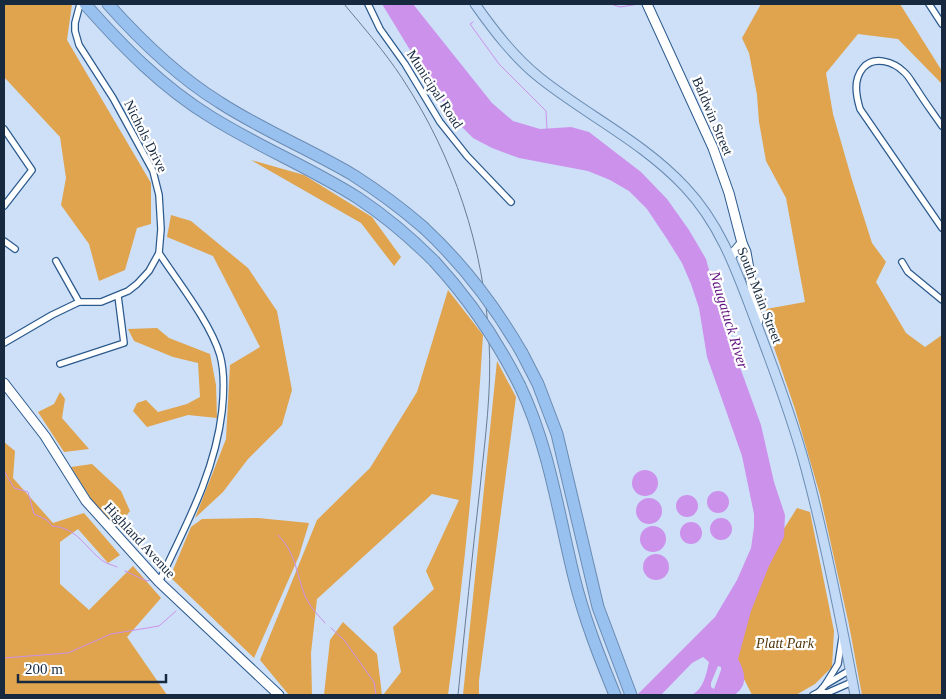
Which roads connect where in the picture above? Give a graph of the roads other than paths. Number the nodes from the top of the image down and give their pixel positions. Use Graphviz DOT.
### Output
graph roads {
  1 [pos="80,4"];
  2 [pos="85,4"];
  3 [pos="108,4"];
  4 [pos="368,4"];
  5 [pos="475,4"];
  6 [pos="647,4"];
  7 [pos="929,4"];
  8 [pos="942,24"];
  9 [pos="942,126"];
  10 [pos="4,129"];
  11 [pos="511,202"];
  12 [pos="4,206"];
  13 [pos="942,228"];
  14 [pos="4,241"];
  15 [pos="742,243"];
  16 [pos="15,249"];
  17 [pos="159,253"];
  18 [pos="730,256"];
  19 [pos="56,261"];
  20 [pos="902,262"];
  21 [pos="118,296"];
  22 [pos="941,296"];
  23 [pos="79,302"];
  24 [pos="757,326"];
  25 [pos="4,343"];
  26 [pos="60,364"];
  27 [pos="4,383"];
  28 [pos="159,582"];
  29 [pos="843,636"];
  30 [pos="850,670"];
  31 [pos="852,682"];
  32 [pos="825,685"];
  33 [pos="820,692"];
  34 [pos="279,695"];
  35 [pos="615,695"];
  36 [pos="631,695"];
  37 [pos="813,695"];
  38 [pos="855,695"];
  1 -- 17 [label="street, Nichols Drive"];
  2 -- 35 [label="highway, bridge"];
  3 -- 36 [label="highway, bridge"];
  4 -- 11 [label="street, Municipal Road"];
  5 -- 18 [label="main road, South Main Street"];
  6 -- 15 [label="main road, Baldwin Street"];
  7 -- 8 [label="street"];
  9 -- 13 [label="street"];
  10 -- 12 [label="street"];
  14 -- 16 [label="street"];
  15 -- 18 [label="main road"];
  15 -- 24 [label="main road, Baldwin Street"];
  17 -- 21 [label="street, Nichols Drive"];
  17 -- 28 [label="street"];
  18 -- 24 [label="main road, South Main Street"];
  19 -- 23 [label="street"];
  20 -- 22 [label="street"];
  21 -- 23 [label="street, Nichols Drive"];
  21 -- 26 [label="street"];
  23 -- 25 [label="street, Nichols Drive"];
  24 -- 29 [label="main road, South Main Street"];
  27 -- 28 [label="main road, Highland Avenue"];
  28 -- 34 [label="main road, Highland Avenue"];
  29 -- 30 [label="main road, South Main Street"];
  29 -- 32 [label="street"];
  30 -- 31 [label="main road, South Main Street"];
  30 -- 32 [label="street"];
  31 -- 33 [label="street"];
  31 -- 38 [label="main road, South Main Street"];
  32 -- 33 [label="street"];
  33 -- 37 [label="street"];
}
